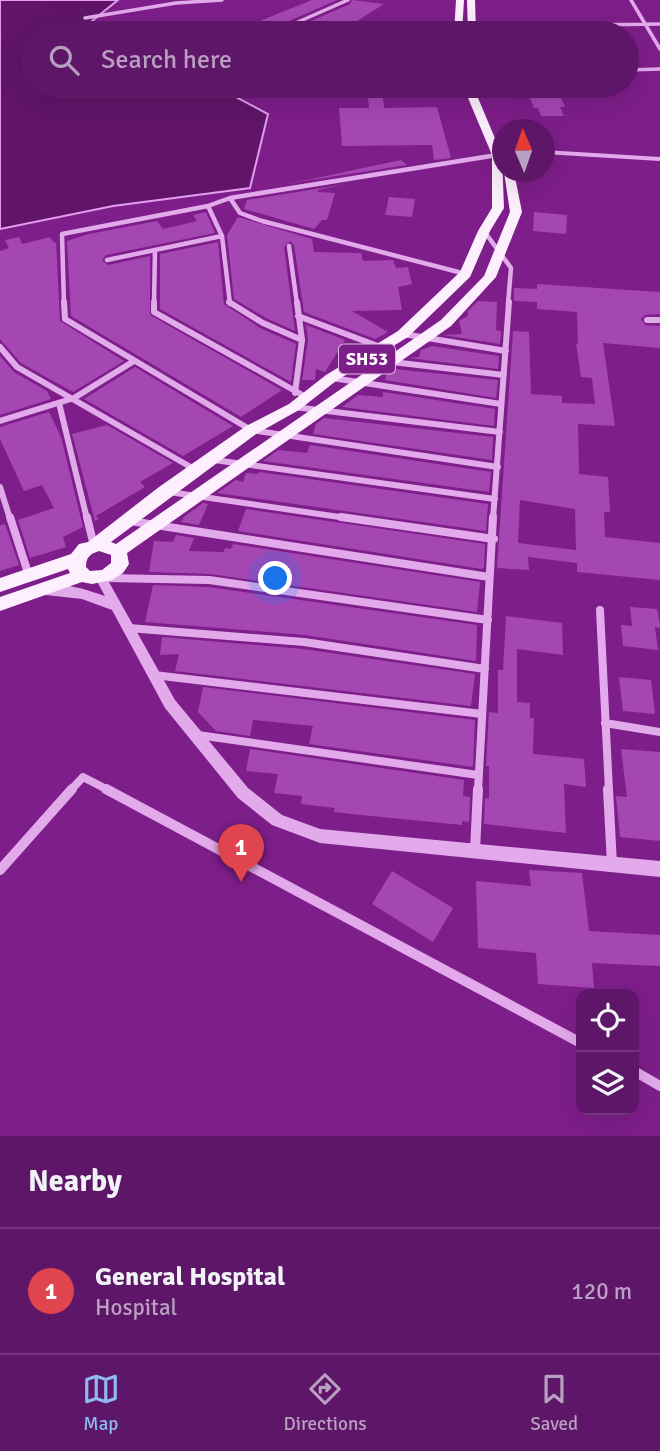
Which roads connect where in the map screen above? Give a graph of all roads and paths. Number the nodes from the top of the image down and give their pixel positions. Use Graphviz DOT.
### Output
graph roads {
  1 [pos="222,0"];
  2 [pos="348,0"];
  3 [pos="460,0"];
  4 [pos="471,0"];
  5 [pos="631,0"];
  6 [pos="85,18"];
  7 [pos="302,21"];
  8 [pos="459,21"];
  9 [pos="472,21"];
  10 [pos="639,24"];
  11 [pos="646,24"];
  12 [pos="660,24"];
  13 [pos="660,49"];
  14 [pos="660,69"];
  15 [pos="639,70"];
  16 [pos="474,98"];
  17 [pos="484,98"];
  18 [pos="492,125"];
  19 [pos="492,136"];
  20 [pos="492,151"];
  21 [pos="555,153"];
  22 [pos="660,159"];
  23 [pos="498,182"];
  24 [pos="511,182"];
  25 [pos="230,198"];
  26 [pos="208,206"];
  27 [pos="484,231"];
  28 [pos="222,236"];
  29 [pos="289,246"];
  30 [pos="155,250"];
  31 [pos="500,253"];
  32 [pos="107,260"];
  33 [pos="466,274"];
  34 [pos="298,316"];
  35 [pos="647,320"];
  36 [pos="660,320"];
  37 [pos="403,334"];
  38 [pos="424,338"];
  39 [pos="302,340"];
  40 [pos="0,347"];
  41 [pos="506,351"];
  42 [pos="386,355"];
  43 [pos="134,361"];
  44 [pos="504,375"];
  45 [pos="331,378"];
  46 [pos="358,382"];
  47 [pos="74,398"];
  48 [pos="298,399"];
  49 [pos="59,402"];
  50 [pos="501,404"];
  51 [pos="318,410"];
  52 [pos="0,421"];
  53 [pos="251,430"];
  54 [pos="500,432"];
  55 [pos="283,434"];
  56 [pos="210,459"];
  57 [pos="241,463"];
  58 [pos="498,467"];
  59 [pos="194,470"];
  60 [pos="0,487"];
  61 [pos="165,491"];
  62 [pos="195,496"];
  63 [pos="495,499"];
  64 [pos="129,521"];
  65 [pos="154,525"];
  66 [pos="494,539"];
  67 [pos="94,546"];
  68 [pos="118,551"];
  69 [pos="87,571"];
  70 [pos="489,578"];
  71 [pos="31,583"];
  72 [pos="0,585"];
  73 [pos="0,604"];
  74 [pos="117,606"];
  75 [pos="600,610"];
  76 [pos="488,620"];
  77 [pos="129,628"];
  78 [pos="485,669"];
  79 [pos="154,675"];
  80 [pos="482,714"];
  81 [pos="605,723"];
  82 [pos="660,732"];
  83 [pos="198,735"];
  84 [pos="478,775"];
  85 [pos="475,851"];
  86 [pos="612,864"];
  87 [pos="660,869"];
  88 [pos="0,870"];
  89 [pos="576,1040"];
  90 [pos="639,1075"];
  91 [pos="660,1086"];
  1 -- 6 [label="street"];
  2 -- 7 [label="street"];
  3 -- 8 [label="main road"];
  4 -- 9 [label="main road"];
  5 -- 11 [label="street"];
  10 -- 11 [label="street"];
  11 -- 12 [label="street"];
  11 -- 13 [label="street"];
  14 -- 15 [label="street"];
  16 -- 19 [label="main road, SH53"];
  17 -- 18 [label="main road, SH53"];
  20 -- 25 [label="street"];
  21 -- 22 [label="street"];
  23 -- 27 [label="main road, SH53"];
  24 -- 31 [label="main road, SH53"];
  25 -- 26 [label="street"];
  25 -- 33 [label="street"];
  26 -- 28 [label="street"];
  26 -- 43 [label="street"];
  27 -- 31 [label="street"];
  27 -- 33 [label="main road, SH53"];
  28 -- 30 [label="street"];
  28 -- 39 [label="street"];
  29 -- 34 [label="street"];
  30 -- 32 [label="street"];
  30 -- 48 [label="street"];
  31 -- 38 [label="main road, SH53"];
  31 -- 41 [label="street"];
  33 -- 37 [label="main road, SH53"];
  34 -- 39 [label="street"];
  34 -- 42 [label="street"];
  35 -- 36 [label="street"];
  37 -- 38 [label="street"];
  37 -- 42 [label="main road, SH53"];
  38 -- 41 [label="street"];
  38 -- 42 [label="main road, SH53"];
  39 -- 48 [label="street"];
  40 -- 47 [label="street"];
  41 -- 44 [label="street"];
  42 -- 44 [label="street"];
  42 -- 45 [label="main road, SH53"];
  42 -- 46 [label="main road, SH53"];
  43 -- 47 [label="street"];
  43 -- 53 [label="street"];
  44 -- 50 [label="street"];
  45 -- 46 [label="street"];
  45 -- 48 [label="main road, SH53"];
  46 -- 50 [label="street"];
  46 -- 51 [label="main road, SH53"];
  47 -- 49 [label="street"];
  47 -- 59 [label="street"];
  48 -- 51 [label="street"];
  48 -- 53 [label="main road, SH53"];
  49 -- 52 [label="street"];
  49 -- 67 [label="street"];
  50 -- 54 [label="street"];
  51 -- 54 [label="street"];
  51 -- 55 [label="main road, SH53"];
  53 -- 55 [label="street"];
  53 -- 56 [label="main road, SH53"];
  54 -- 58 [label="street"];
  55 -- 57 [label="main road, SH53"];
  55 -- 58 [label="street"];
  56 -- 57 [label="street"];
  56 -- 59 [label="main road, SH53"];
  57 -- 62 [label="main road, SH53"];
  57 -- 63 [label="street"];
  58 -- 63 [label="street"];
  59 -- 61 [label="main road, SH53"];
  60 -- 71 [label="street"];
  61 -- 62 [label="street"];
  61 -- 64 [label="main road, SH53"];
  62 -- 65 [label="main road, SH53"];
  62 -- 66 [label="street"];
  63 -- 66 [label="street"];
  64 -- 65 [label="street"];
  64 -- 67 [label="main road, SH53"];
  65 -- 68 [label="main road, SH53"];
  65 -- 70 [label="street"];
  66 -- 70 [label="street"];
  67 -- 68 [label="main road"];
  67 -- 69 [label="main road"];
  68 -- 69 [label="main road"];
  69 -- 71 [label="main road"];
  69 -- 74 [label="street"];
  69 -- 76 [label="street"];
  70 -- 76 [label="street"];
  71 -- 72 [label="main road"];
  71 -- 73 [label="main road"];
  71 -- 74 [label="street"];
  74 -- 77 [label="street"];
  75 -- 81 [label="street"];
  76 -- 78 [label="street"];
  77 -- 78 [label="street"];
  77 -- 79 [label="street"];
  78 -- 80 [label="street"];
  79 -- 80 [label="street"];
  79 -- 83 [label="street"];
  80 -- 84 [label="street"];
  81 -- 82 [label="street"];
  81 -- 86 [label="street"];
  83 -- 84 [label="street"];
  83 -- 85 [label="street"];
  84 -- 85 [label="street"];
  85 -- 86 [label="street"];
  86 -- 87 [label="street"];
  88 -- 89 [label="street"];
  90 -- 91 [label="street"];
}
